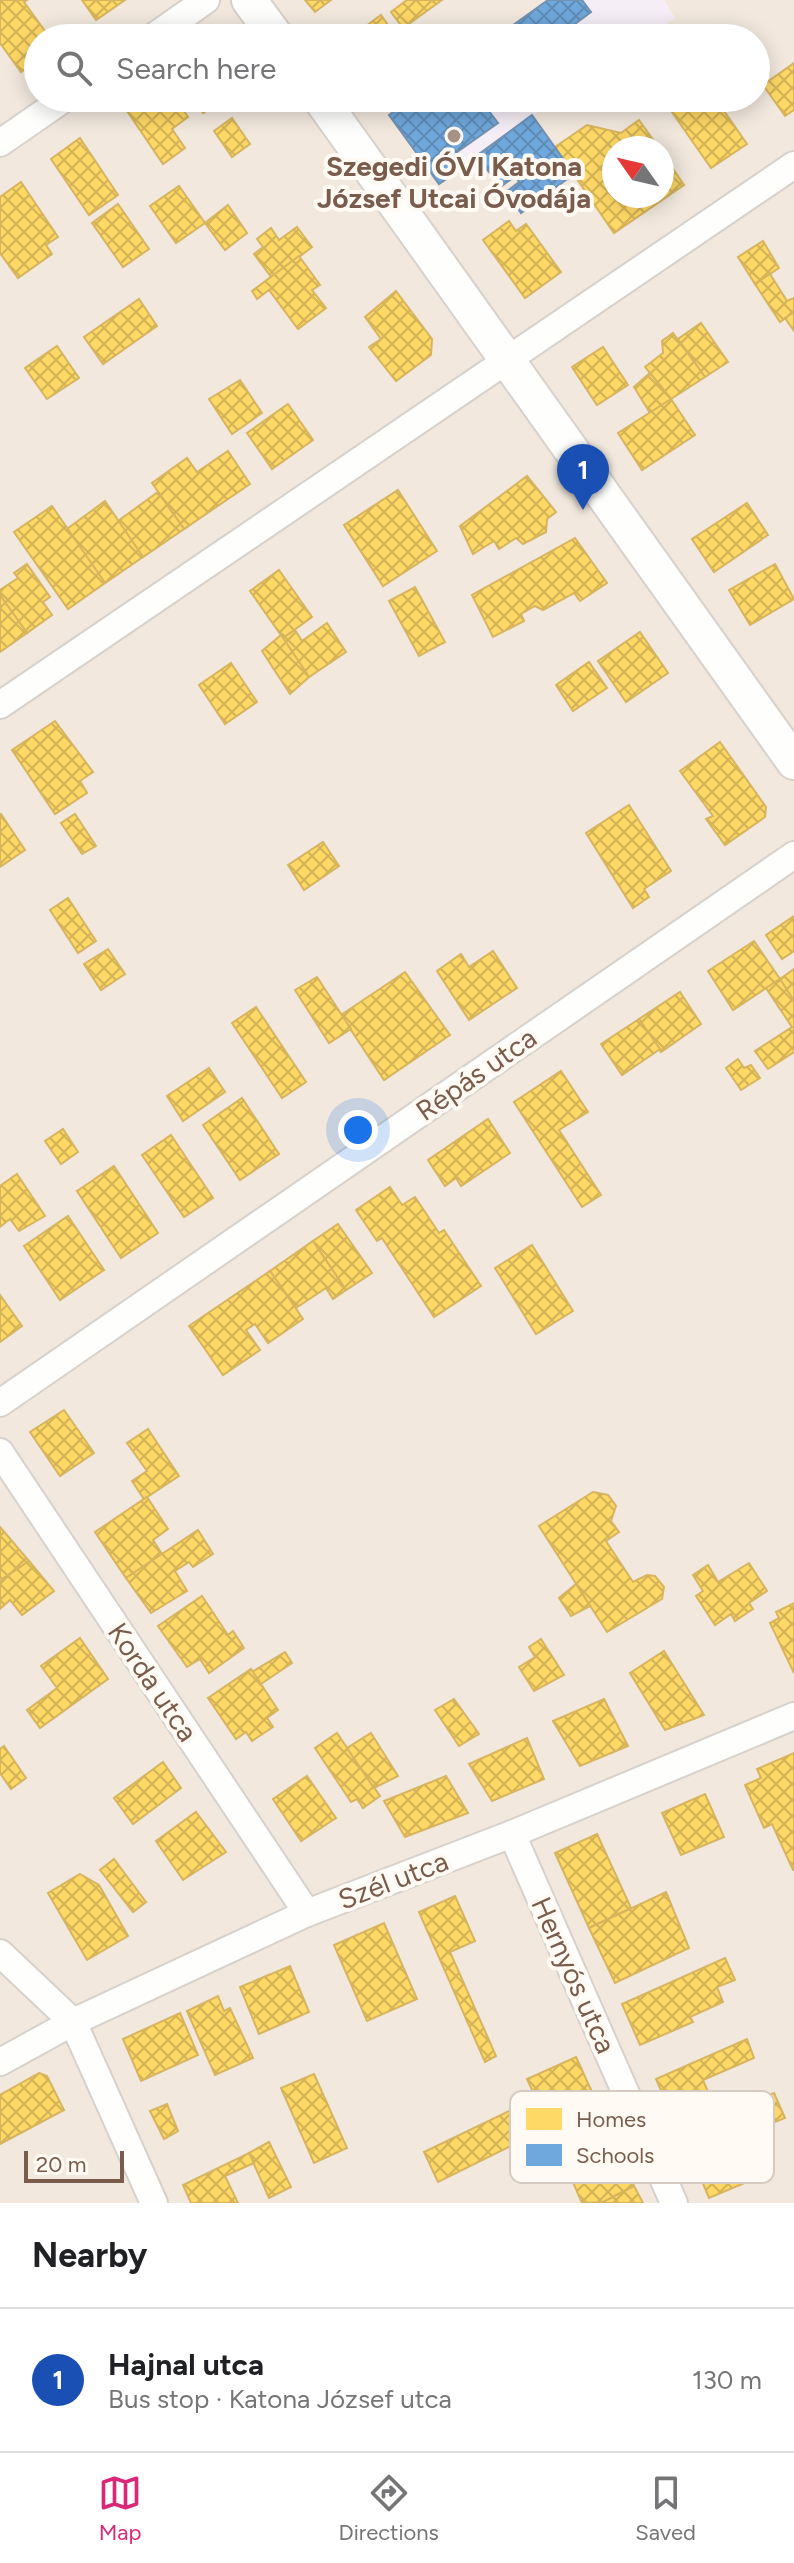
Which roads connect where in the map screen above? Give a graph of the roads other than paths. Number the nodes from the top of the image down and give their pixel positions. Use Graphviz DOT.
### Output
graph roads {
  1 [pos="206,0"];
  2 [pos="249,0"];
  3 [pos="172,24"];
  4 [pos="267,24"];
  5 [pos="45,112"];
  6 [pos="330,112"];
  7 [pos="0,143"];
  8 [pos="794,165"];
  9 [pos="509,360"];
  10 [pos="0,705"];
  11 [pos="794,762"];
  12 [pos="794,855"];
  13 [pos="0,1403"];
  14 [pos="0,1452"];
  15 [pos="794,1716"];
  16 [pos="512,1834"];
  17 [pos="307,1913"];
  18 [pos="0,1953"];
  19 [pos="73,2022"];
  20 [pos="0,2062"];
  21 [pos="625,2091"];
  22 [pos="665,2183"];
  23 [pos="154,2203"];
  24 [pos="674,2203"];
  1 -- 3 [label="street"];
  2 -- 4 [label="street"];
  5 -- 7 [label="street"];
  6 -- 9 [label="street"];
  8 -- 9 [label="street"];
  9 -- 10 [label="street"];
  9 -- 11 [label="street"];
  12 -- 13 [label="street, Répás utca"];
  14 -- 17 [label="street, Korda utca"];
  15 -- 16 [label="street, Szél utca"];
  16 -- 17 [label="street, Szél utca"];
  16 -- 21 [label="street, Hernyós utca"];
  17 -- 19 [label="street, Szél utca"];
  18 -- 19 [label="street"];
  19 -- 20 [label="street, Szél utca"];
  19 -- 23 [label="street"];
  22 -- 24 [label="street, Hernyós utca"];
}
